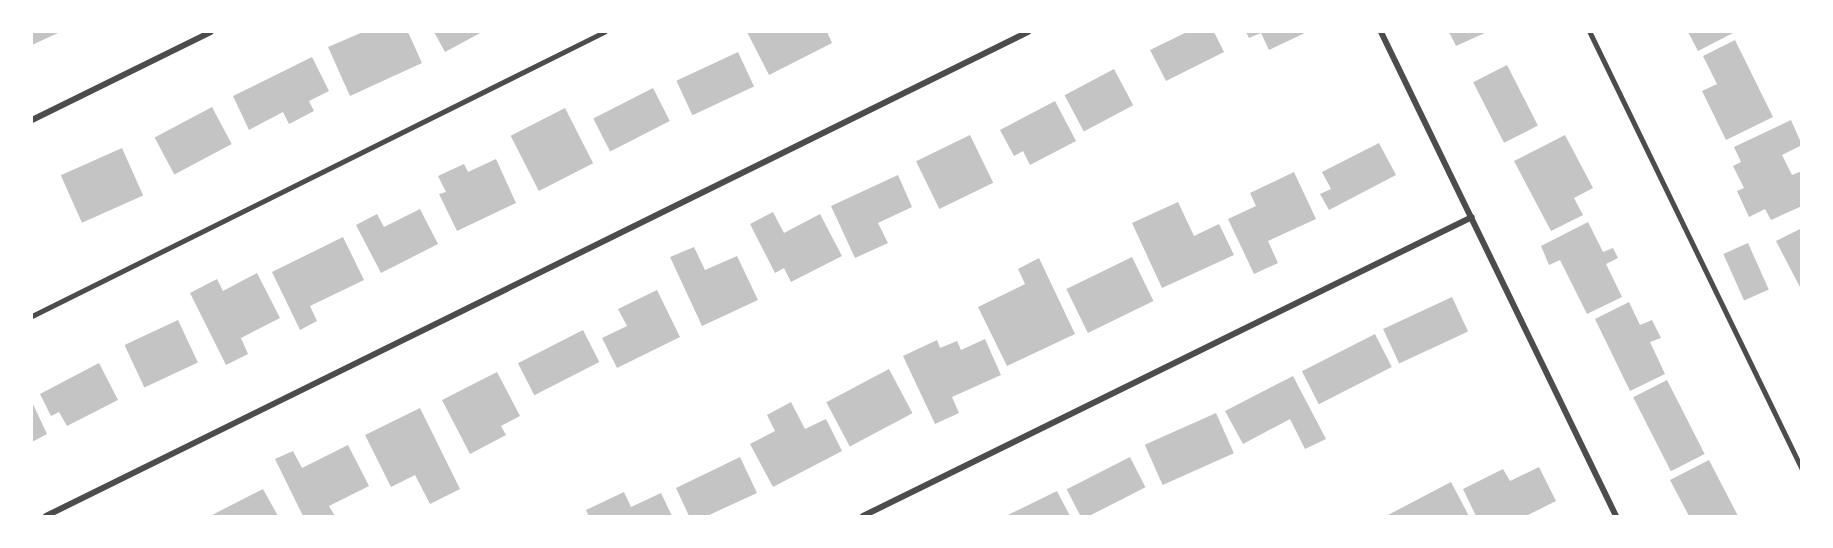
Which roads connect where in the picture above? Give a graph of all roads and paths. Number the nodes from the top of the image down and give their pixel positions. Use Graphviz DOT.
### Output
graph roads {
  1 [pos="211,32"];
  2 [pos="604,32"];
  3 [pos="1028,32"];
  4 [pos="1381,32"];
  5 [pos="1590,32"];
  6 [pos="32,120"];
  7 [pos="1472,217"];
  8 [pos="32,316"];
  9 [pos="1802,469"];
  10 [pos="46,516"];
  11 [pos="862,516"];
  12 [pos="1616,516"];
  1 -- 6 [label="street"];
  2 -- 8 [label="lane"];
  3 -- 10 [label="street"];
  4 -- 7 [label="street"];
  5 -- 9 [label="lane"];
  7 -- 11 [label="street"];
  7 -- 12 [label="street"];
}
